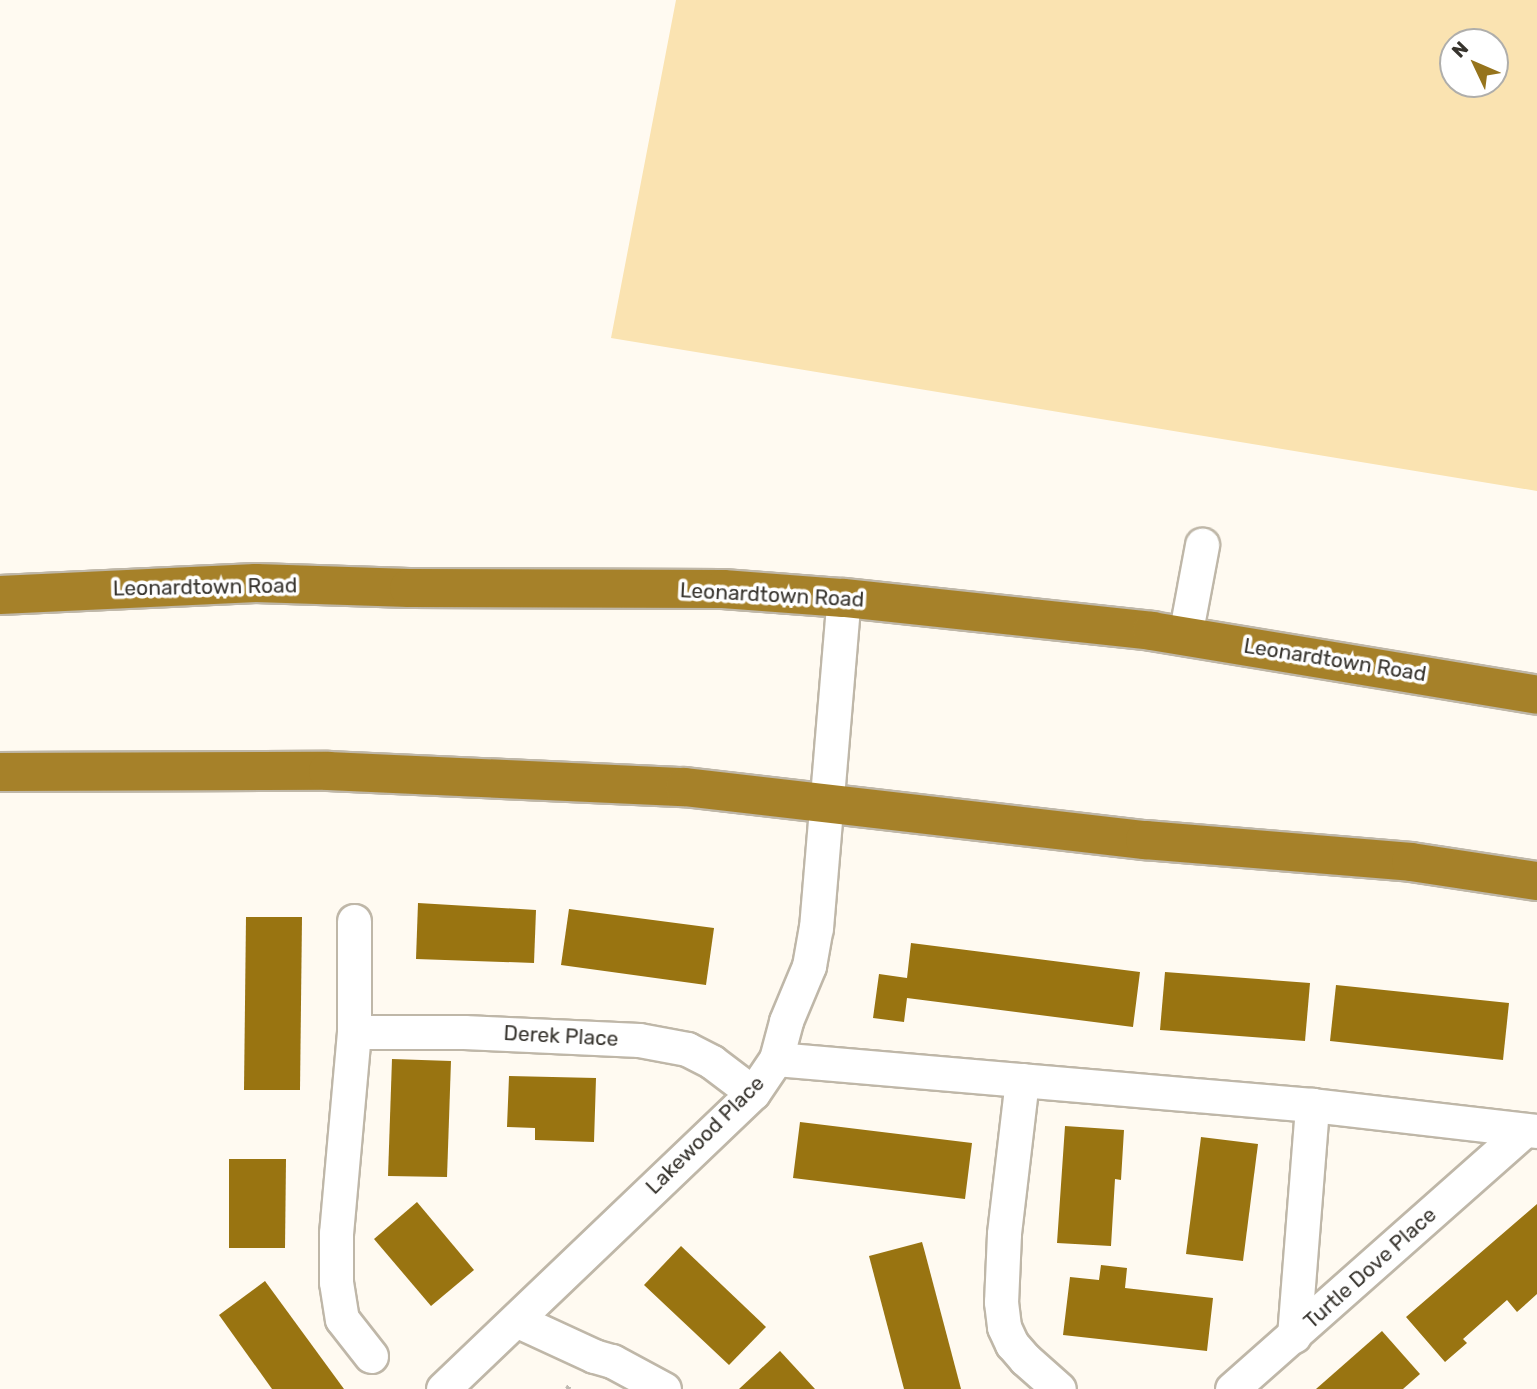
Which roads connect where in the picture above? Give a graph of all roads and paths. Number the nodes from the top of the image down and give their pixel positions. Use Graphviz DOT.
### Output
graph roads {
  1 [pos="1202,545"];
  2 [pos="0,595"];
  3 [pos="844,598"];
  4 [pos="1185,636"];
  5 [pos="1537,695"];
  6 [pos="0,772"];
  7 [pos="825,805"];
  8 [pos="1537,881"];
  9 [pos="354,922"];
  10 [pos="354,1032"];
  11 [pos="776,1059"];
  12 [pos="1022,1080"];
  13 [pos="753,1093"];
  14 [pos="1312,1105"];
  15 [pos="1531,1131"];
  16 [pos="516,1320"];
  17 [pos="1294,1336"];
  18 [pos="371,1356"];
  19 [pos="443,1389"];
  20 [pos="664,1389"];
  21 [pos="1059,1389"];
  22 [pos="1232,1389"];
  1 -- 4 [label="street"];
  2 -- 3 [label="highway, Leonardtown Road"];
  3 -- 4 [label="highway, Leonardtown Road"];
  3 -- 7 [label="street, Lakewood Place"];
  4 -- 5 [label="highway, Leonardtown Road"];
  6 -- 7 [label="highway"];
  7 -- 8 [label="highway"];
  7 -- 11 [label="street, Lakewood Place"];
  9 -- 10 [label="street"];
  10 -- 13 [label="street, Derek Place"];
  10 -- 18 [label="street"];
  11 -- 12 [label="street, Turtle Dove Place"];
  11 -- 13 [label="street, Lakewood Place"];
  12 -- 14 [label="street, Turtle Dove Place"];
  12 -- 21 [label="street"];
  13 -- 16 [label="street, Lakewood Place"];
  14 -- 15 [label="street, Turtle Dove Place"];
  14 -- 17 [label="street, Turtle Dove Place"];
  15 -- 17 [label="street, Turtle Dove Place"];
  16 -- 19 [label="street, Lakewood Place"];
  16 -- 20 [label="street"];
  17 -- 22 [label="street"];
}
